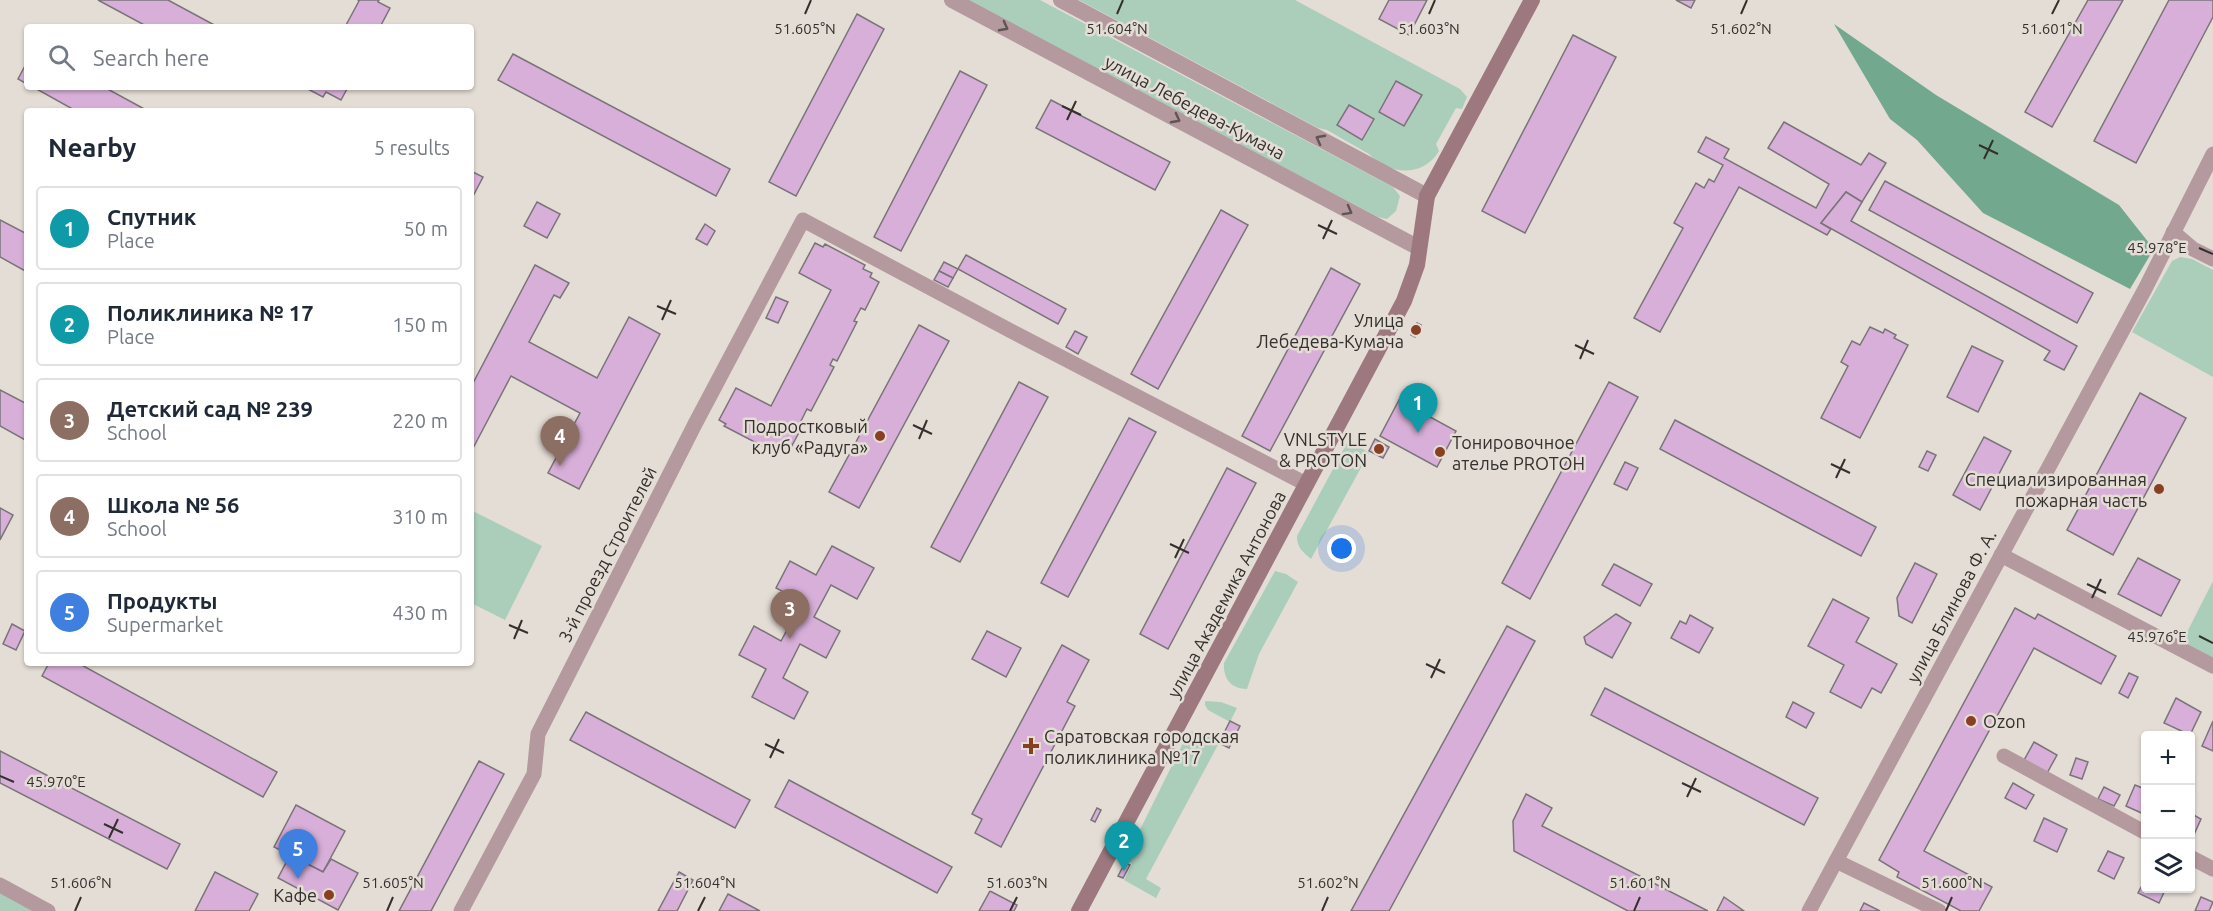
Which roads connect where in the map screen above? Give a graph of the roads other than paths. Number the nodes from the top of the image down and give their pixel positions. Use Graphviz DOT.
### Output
graph roads {
  1 [pos="952,0"];
  2 [pos="1061,0"];
  3 [pos="1532,0"];
  4 [pos="2213,154"];
  5 [pos="1427,196"];
  6 [pos="2173,232"];
  7 [pos="1419,248"];
  8 [pos="2213,259"];
  9 [pos="1306,484"];
  10 [pos="2001,555"];
  11 [pos="2213,666"];
  12 [pos="2004,756"];
  13 [pos="2141,831"];
  14 [pos="2195,860"];
  15 [pos="1836,861"];
  16 [pos="2213,869"];
  17 [pos="0,885"];
  18 [pos="48,911"];
  19 [pos="461,911"];
  20 [pos="1079,911"];
  21 [pos="1809,911"];
  22 [pos="1939,911"];
  1 -- 7 [label="street, улица Лебедева-Кумача, one-way"];
  5 -- 2 [label="street, улица Лебедева-Кумача, one-way"];
  3 -- 5 [label="main road, улица Академика Антонова"];
  4 -- 6 [label="street, улица Блинова Ф. А."];
  5 -- 7 [label="main road, улица Академика Антонова"];
  6 -- 8 [label="street"];
  6 -- 10 [label="street, улица Блинова Ф. А."];
  7 -- 9 [label="main road, улица Академика Антонова"];
  9 -- 19 [label="street, 3-й проезд Строителей"];
  9 -- 20 [label="main road, улица Академика Антонова"];
  10 -- 11 [label="street"];
  10 -- 15 [label="street, улица Блинова Ф. А."];
  12 -- 13 [label="street"];
  14 -- 16 [label="street"];
  15 -- 21 [label="street, улица Блинова Ф. А."];
  15 -- 22 [label="street"];
  17 -- 18 [label="street"];
}
